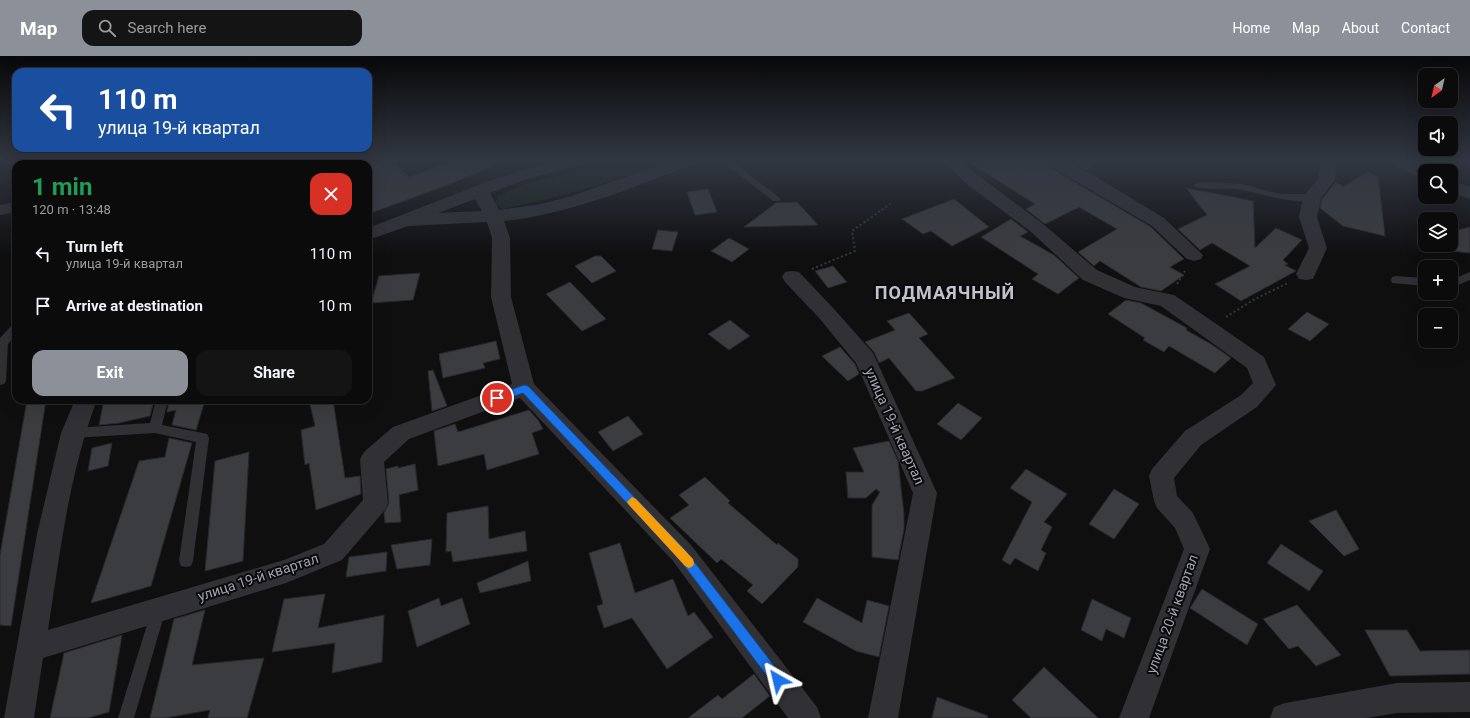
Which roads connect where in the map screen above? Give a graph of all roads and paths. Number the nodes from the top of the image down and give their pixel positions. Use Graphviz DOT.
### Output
graph roads {
  1 [pos="478,192"];
  2 [pos="480,192"];
  3 [pos="599,192"];
  4 [pos="767,192"];
  5 [pos="989,192"];
  6 [pos="1108,192"];
  7 [pos="1262,192"];
  8 [pos="1316,192"];
  9 [pos="1312,197"];
  10 [pos="776,199"];
  11 [pos="893,202"];
  12 [pos="12,208"];
  13 [pos="0,210"];
  14 [pos="494,217"];
  15 [pos="407,220"];
  16 [pos="372,233"];
  17 [pos="1194,255"];
  18 [pos="1306,274"];
  19 [pos="1470,276"];
  20 [pos="792,277"];
  21 [pos="1396,280"];
  22 [pos="1458,281"];
  23 [pos="1418,282"];
  24 [pos="1167,300"];
  25 [pos="1208,328"];
  26 [pos="12,332"];
  27 [pos="1,344"];
  28 [pos="0,381"];
  29 [pos="524,388"];
  30 [pos="84,404"];
  31 [pos="161,404"];
  32 [pos="155,428"];
  33 [pos="73,433"];
  34 [pos="186,561"];
  35 [pos="159,608"];
  36 [pos="30,648"];
  37 [pos="1470,697"];
  38 [pos="19,718"];
  39 [pos="126,718"];
  40 [pos="806,718"];
  41 [pos="883,718"];
  42 [pos="1134,718"];
  43 [pos="1286,718"];
  1 -- 15 [label="street"];
  2 -- 14 [label="street"];
  3 -- 14 [label="street"];
  4 -- 10 [label="lane"];
  5 -- 24 [label="street, улица 20-й квартал"];
  6 -- 17 [label="street"];
  7 -- 9 [label="lane"];
  8 -- 9 [label="street"];
  9 -- 18 [label="street"];
  11 -- 20 [label="path"];
  12 -- 13 [label="street"];
  14 -- 15 [label="street"];
  14 -- 29 [label="street"];
  15 -- 16 [label="street"];
  17 -- 24 [label="path"];
  18 -- 25 [label="path"];
  19 -- 22 [label="lane"];
  20 -- 41 [label="street, улица 19-й квартал"];
  21 -- 23 [label="lane"];
  24 -- 25 [label="street, улица 20-й квартал"];
  25 -- 42 [label="street, улица 20-й квартал"];
  26 -- 27 [label="lane"];
  27 -- 28 [label="lane"];
  29 -- 35 [label="street, улица 19-й квартал"];
  29 -- 40 [label="street"];
  30 -- 33 [label="street"];
  31 -- 32 [label="lane"];
  32 -- 33 [label="lane"];
  32 -- 34 [label="lane"];
  33 -- 36 [label="street"];
  35 -- 36 [label="street, улица 19-й квартал"];
  35 -- 39 [label="lane"];
  36 -- 38 [label="street"];
  37 -- 43 [label="street"];
}
